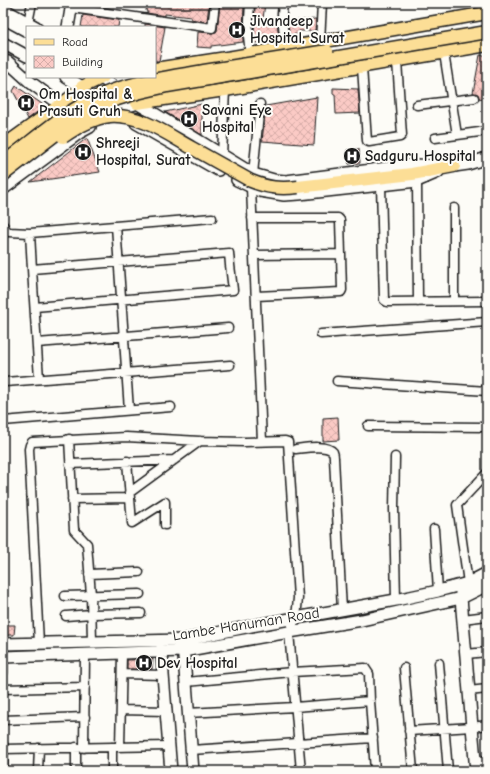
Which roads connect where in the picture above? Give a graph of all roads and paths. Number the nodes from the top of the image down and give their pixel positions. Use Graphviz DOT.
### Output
graph roads {
  1 [pos="32,3"];
  2 [pos="215,3"];
  3 [pos="250,3"];
  4 [pos="283,3"];
  5 [pos="322,3"];
  6 [pos="72,5"];
  7 [pos="3,9"];
  8 [pos="487,13"];
  9 [pos="3,18"];
  10 [pos="487,25"];
  11 [pos="27,26"];
  12 [pos="28,26"];
  13 [pos="30,26"];
  14 [pos="68,26"];
  15 [pos="388,30"];
  16 [pos="487,32"];
  17 [pos="320,42"];
  18 [pos="3,43"];
  19 [pos="487,45"];
  20 [pos="285,48"];
  21 [pos="444,53"];
  22 [pos="250,54"];
  23 [pos="26,55"];
  24 [pos="3,60"];
  25 [pos="395,61"];
  26 [pos="362,66"];
  27 [pos="156,69"];
  28 [pos="68,78"];
  29 [pos="100,78"];
  30 [pos="103,78"];
  31 [pos="82,87"];
  32 [pos="225,90"];
  33 [pos="474,98"];
  34 [pos="452,101"];
  35 [pos="137,103"];
  36 [pos="60,104"];
  37 [pos="260,104"];
  38 [pos="417,105"];
  39 [pos="115,112"];
  40 [pos="487,130"];
  41 [pos="457,135"];
  42 [pos="435,138"];
  43 [pos="3,146"];
  44 [pos="222,156"];
  45 [pos="487,158"];
  46 [pos="3,163"];
  47 [pos="468,164"];
  48 [pos="454,166"];
  49 [pos="487,167"];
  50 [pos="253,174"];
  51 [pos="3,175"];
  52 [pos="417,181"];
  53 [pos="381,185"];
  54 [pos="251,188"];
  55 [pos="3,189"];
  56 [pos="454,208"];
  57 [pos="212,218"];
  58 [pos="252,218"];
  59 [pos="3,225"];
  60 [pos="116,226"];
  61 [pos="30,233"];
  62 [pos="341,254"];
  63 [pos="254,255"];
  64 [pos="119,263"];
  65 [pos="32,269"];
  66 [pos="256,296"];
  67 [pos="122,299"];
  68 [pos="487,301"];
  69 [pos="418,302"];
  70 [pos="454,302"];
  71 [pos="35,307"];
  72 [pos="487,322"];
  73 [pos="228,328"];
  74 [pos="321,334"];
  75 [pos="124,337"];
  76 [pos="37,343"];
  77 [pos="230,365"];
  78 [pos="126,372"];
  79 [pos="39,379"];
  80 [pos="5,382"];
  81 [pos="337,382"];
  82 [pos="487,391"];
  83 [pos="171,407"];
  84 [pos="129,410"];
  85 [pos="3,421"];
  86 [pos="368,426"];
  87 [pos="487,427"];
  88 [pos="70,440"];
  89 [pos="200,441"];
  90 [pos="262,441"];
  91 [pos="296,449"];
  92 [pos="395,458"];
  93 [pos="174,460"];
  94 [pos="127,462"];
  95 [pos="70,464"];
  96 [pos="487,473"];
  97 [pos="129,496"];
  98 [pos="72,499"];
  99 [pos="165,525"];
  100 [pos="434,529"];
  101 [pos="139,572"];
  102 [pos="487,573"];
  103 [pos="89,574"];
  104 [pos="465,584"];
  105 [pos="487,585"];
  106 [pos="438,591"];
  107 [pos="140,594"];
  108 [pos="91,595"];
  109 [pos="65,596"];
  110 [pos="461,598"];
  111 [pos="396,600"];
  112 [pos="342,610"];
  113 [pos="141,613"];
  114 [pos="91,614"];
  115 [pos="66,616"];
  116 [pos="487,616"];
  117 [pos="296,618"];
  118 [pos="463,619"];
  119 [pos="289,632"];
  120 [pos="92,642"];
  121 [pos="3,644"];
  122 [pos="39,644"];
  123 [pos="183,649"];
  124 [pos="163,652"];
  125 [pos="487,652"];
  126 [pos="122,653"];
  127 [pos="85,654"];
  128 [pos="466,654"];
  129 [pos="3,657"];
  130 [pos="439,663"];
  131 [pos="404,668"];
  132 [pos="292,672"];
  133 [pos="3,673"];
  134 [pos="122,674"];
  135 [pos="163,675"];
  136 [pos="186,682"];
  137 [pos="85,687"];
  138 [pos="3,689"];
  139 [pos="487,689"];
  140 [pos="469,691"];
  141 [pos="370,701"];
  142 [pos="295,708"];
  143 [pos="121,710"];
  144 [pos="166,711"];
  145 [pos="188,713"];
  146 [pos="85,717"];
  147 [pos="3,720"];
  148 [pos="487,725"];
  149 [pos="472,727"];
  150 [pos="444,729"];
  151 [pos="409,731"];
  152 [pos="373,738"];
  153 [pos="298,744"];
  154 [pos="3,745"];
  155 [pos="169,746"];
  156 [pos="116,747"];
  157 [pos="40,748"];
  158 [pos="80,748"];
  159 [pos="3,749"];
  160 [pos="191,750"];
  161 [pos="487,761"];
  162 [pos="476,767"];
  163 [pos="3,771"];
  164 [pos="38,771"];
  165 [pos="76,771"];
  166 [pos="112,771"];
  167 [pos="171,771"];
  168 [pos="178,771"];
  169 [pos="186,771"];
  170 [pos="192,771"];
  171 [pos="301,771"];
  172 [pos="376,771"];
  173 [pos="412,771"];
  174 [pos="448,771"];
  1 -- 13 [label="street"];
  2 -- 6 [label="street"];
  3 -- 22 [label="street"];
  4 -- 20 [label="street"];
  5 -- 17 [label="street"];
  6 -- 14 [label="main road"];
  7 -- 12 [label="main road"];
  8 -- 15 [label="main road"];
  9 -- 11 [label="main road"];
  10 -- 46 [label="main road, bridge"];
  15 -- 17 [label="main road"];
  15 -- 25 [label="main road"];
  16 -- 51 [label="main road, bridge"];
  17 -- 20 [label="main road"];
  18 -- 23 [label="main road"];
  19 -- 21 [label="main road"];
  20 -- 22 [label="main road"];
  21 -- 25 [label="main road"];
  21 -- 34 [label="street"];
  22 -- 27 [label="main road"];
  24 -- 36 [label="main road"];
  25 -- 26 [label="main road"];
  25 -- 26 [label="street"];
  26 -- 32 [label="main road"];
  28 -- 31 [label="main road"];
  29 -- 31 [label="main road"];
  30 -- 35 [label="main road"];
  31 -- 36 [label="main road"];
  32 -- 35 [label="main road"];
  32 -- 44 [label="street"];
  33 -- 34 [label="street"];
  34 -- 38 [label="street"];
  34 -- 41 [label="street"];
  35 -- 39 [label="main road"];
  35 -- 44 [label="main road"];
  36 -- 43 [label="main road"];
  37 -- 50 [label="street"];
  39 -- 54 [label="main road"];
  39 -- 55 [label="main road"];
  40 -- 41 [label="street"];
  41 -- 42 [label="street"];
  44 -- 50 [label="main road"];
  45 -- 47 [label="main road"];
  47 -- 48 [label="main road"];
  47 -- 49 [label="main road"];
  48 -- 50 [label="main road"];
  48 -- 51 [label="main road, bridge"];
  48 -- 52 [label="main road"];
  50 -- 54 [label="street"];
  52 -- 53 [label="main road"];
  52 -- 69 [label="street"];
  53 -- 54 [label="main road"];
  53 -- 69 [label="street"];
  54 -- 58 [label="street"];
  56 -- 70 [label="street"];
  57 -- 60 [label="street"];
  58 -- 62 [label="street"];
  58 -- 63 [label="street"];
  59 -- 61 [label="street"];
  60 -- 61 [label="street"];
  60 -- 64 [label="street"];
  61 -- 65 [label="street"];
  62 -- 63 [label="street"];
  62 -- 66 [label="street"];
  63 -- 66 [label="street"];
  64 -- 65 [label="street"];
  64 -- 67 [label="street"];
  64 -- 67 [label="street"];
  65 -- 71 [label="street"];
  66 -- 90 [label="street"];
  67 -- 71 [label="street"];
  67 -- 75 [label="street"];
  68 -- 70 [label="street"];
  69 -- 70 [label="street"];
  71 -- 76 [label="street"];
  72 -- 74 [label="street"];
  73 -- 75 [label="street"];
  75 -- 76 [label="street"];
  75 -- 78 [label="street"];
  76 -- 79 [label="street"];
  77 -- 78 [label="street"];
  78 -- 79 [label="street"];
  78 -- 84 [label="street"];
  79 -- 80 [label="street"];
  81 -- 82 [label="street"];
  83 -- 84 [label="street"];
  84 -- 85 [label="street"];
  86 -- 87 [label="street"];
  88 -- 89 [label="street"];
  88 -- 95 [label="street"];
  88 -- 122 [label="street"];
  89 -- 90 [label="street"];
  89 -- 93 [label="street"];
  90 -- 117 [label="street"];
  91 -- 112 [label="street"];
  92 -- 111 [label="street"];
  93 -- 94 [label="street"];
  93 -- 97 [label="street"];
  94 -- 95 [label="street"];
  94 -- 97 [label="street"];
  95 -- 98 [label="street"];
  96 -- 104 [label="street"];
  97 -- 98 [label="street"];
  97 -- 99 [label="street"];
  98 -- 103 [label="street"];
  100 -- 106 [label="street"];
  101 -- 103 [label="street"];
  102 -- 104 [label="main road, Lambe Hanuman Road"];
  103 -- 108 [label="street"];
  104 -- 106 [label="main road, Lambe Hanuman Road"];
  104 -- 110 [label="main road"];
  105 -- 110 [label="main road, Lambe Hanuman Road"];
  106 -- 111 [label="main road, Lambe Hanuman Road"];
  107 -- 108 [label="street"];
  108 -- 109 [label="street"];
  108 -- 114 [label="street"];
  110 -- 118 [label="main road"];
  110 -- 119 [label="main road, Lambe Hanuman Road"];
  111 -- 112 [label="main road, Lambe Hanuman Road"];
  112 -- 117 [label="main road, Lambe Hanuman Road"];
  113 -- 114 [label="street"];
  114 -- 115 [label="street"];
  114 -- 120 [label="street"];
  116 -- 118 [label="street"];
  117 -- 119 [label="street"];
  117 -- 123 [label="main road, Lambe Hanuman Road"];
  118 -- 128 [label="main road"];
  119 -- 123 [label="main road, Lambe Hanuman Road"];
  119 -- 132 [label="street"];
  120 -- 122 [label="main road, Lambe Hanuman Road"];
  120 -- 124 [label="main road, Lambe Hanuman Road"];
  121 -- 122 [label="main road, Lambe Hanuman Road"];
  121 -- 129 [label="street"];
  123 -- 124 [label="main road, Lambe Hanuman Road"];
  123 -- 136 [label="main road"];
  123 -- 169 [label="main road"];
  124 -- 126 [label="main road, Lambe Hanuman Road"];
  124 -- 135 [label="main road"];
  124 -- 168 [label="main road"];
  125 -- 128 [label="street"];
  126 -- 127 [label="main road, Lambe Hanuman Road"];
  126 -- 134 [label="street"];
  127 -- 129 [label="main road, Lambe Hanuman Road"];
  127 -- 137 [label="street"];
  128 -- 140 [label="main road"];
  129 -- 133 [label="street"];
  130 -- 150 [label="street"];
  131 -- 151 [label="street"];
  132 -- 136 [label="street"];
  132 -- 141 [label="street"];
  132 -- 142 [label="street"];
  134 -- 135 [label="street"];
  134 -- 143 [label="street"];
  135 -- 144 [label="main road"];
  136 -- 145 [label="main road"];
  137 -- 138 [label="street"];
  137 -- 146 [label="street"];
  139 -- 140 [label="street"];
  140 -- 149 [label="main road"];
  141 -- 142 [label="street"];
  141 -- 152 [label="street"];
  142 -- 145 [label="street"];
  142 -- 153 [label="street"];
  143 -- 144 [label="street"];
  143 -- 156 [label="street"];
  144 -- 155 [label="main road"];
  145 -- 160 [label="main road"];
  146 -- 147 [label="street"];
  146 -- 158 [label="street"];
  148 -- 149 [label="street"];
  149 -- 150 [label="street"];
  149 -- 162 [label="main road"];
  150 -- 151 [label="street"];
  150 -- 174 [label="street"];
  151 -- 173 [label="street"];
  152 -- 153 [label="street"];
  152 -- 172 [label="street"];
  153 -- 160 [label="street"];
  153 -- 171 [label="street"];
  154 -- 159 [label="street"];
  155 -- 156 [label="street"];
  155 -- 167 [label="main road"];
  156 -- 158 [label="street"];
  156 -- 166 [label="street"];
  157 -- 158 [label="street"];
  157 -- 159 [label="street"];
  157 -- 164 [label="street"];
  158 -- 165 [label="street"];
  159 -- 163 [label="street"];
  160 -- 170 [label="main road"];
  161 -- 162 [label="street"];
}
